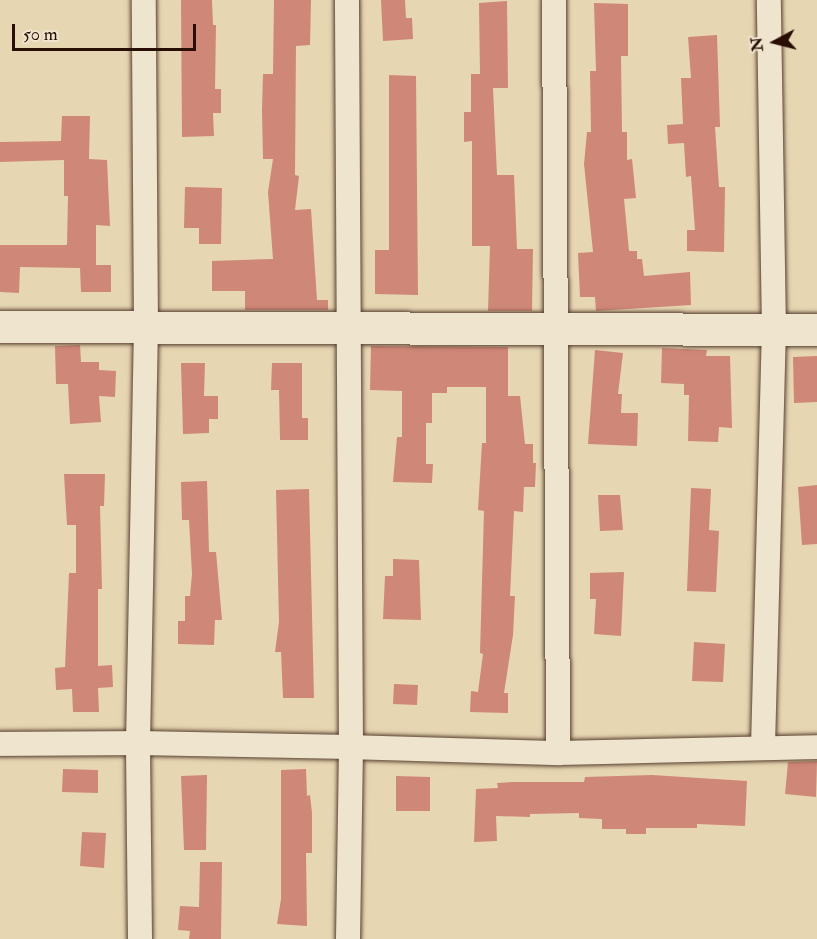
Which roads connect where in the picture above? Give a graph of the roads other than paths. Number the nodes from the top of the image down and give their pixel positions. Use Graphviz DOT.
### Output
graph roads {
  1 [pos="144,0"];
  2 [pos="347,0"];
  3 [pos="554,0"];
  4 [pos="769,0"];
  5 [pos="146,326"];
  6 [pos="0,327"];
  7 [pos="350,328"];
  8 [pos="554,329"];
  9 [pos="817,330"];
  10 [pos="774,331"];
  11 [pos="138,743"];
  12 [pos="0,744"];
  13 [pos="351,747"];
  14 [pos="763,747"];
  15 [pos="817,747"];
  16 [pos="558,753"];
  17 [pos="140,939"];
  18 [pos="348,939"];
  1 -- 5 [label="street"];
  2 -- 7 [label="street"];
  3 -- 8 [label="street"];
  4 -- 10 [label="street"];
  5 -- 6 [label="street"];
  5 -- 7 [label="street"];
  5 -- 11 [label="street"];
  7 -- 8 [label="street"];
  7 -- 13 [label="street"];
  8 -- 10 [label="street"];
  8 -- 16 [label="street"];
  9 -- 10 [label="street"];
  10 -- 14 [label="street"];
  11 -- 12 [label="street"];
  11 -- 13 [label="street"];
  11 -- 17 [label="street"];
  13 -- 16 [label="street"];
  13 -- 18 [label="street"];
  14 -- 15 [label="street"];
  14 -- 16 [label="street"];
}
